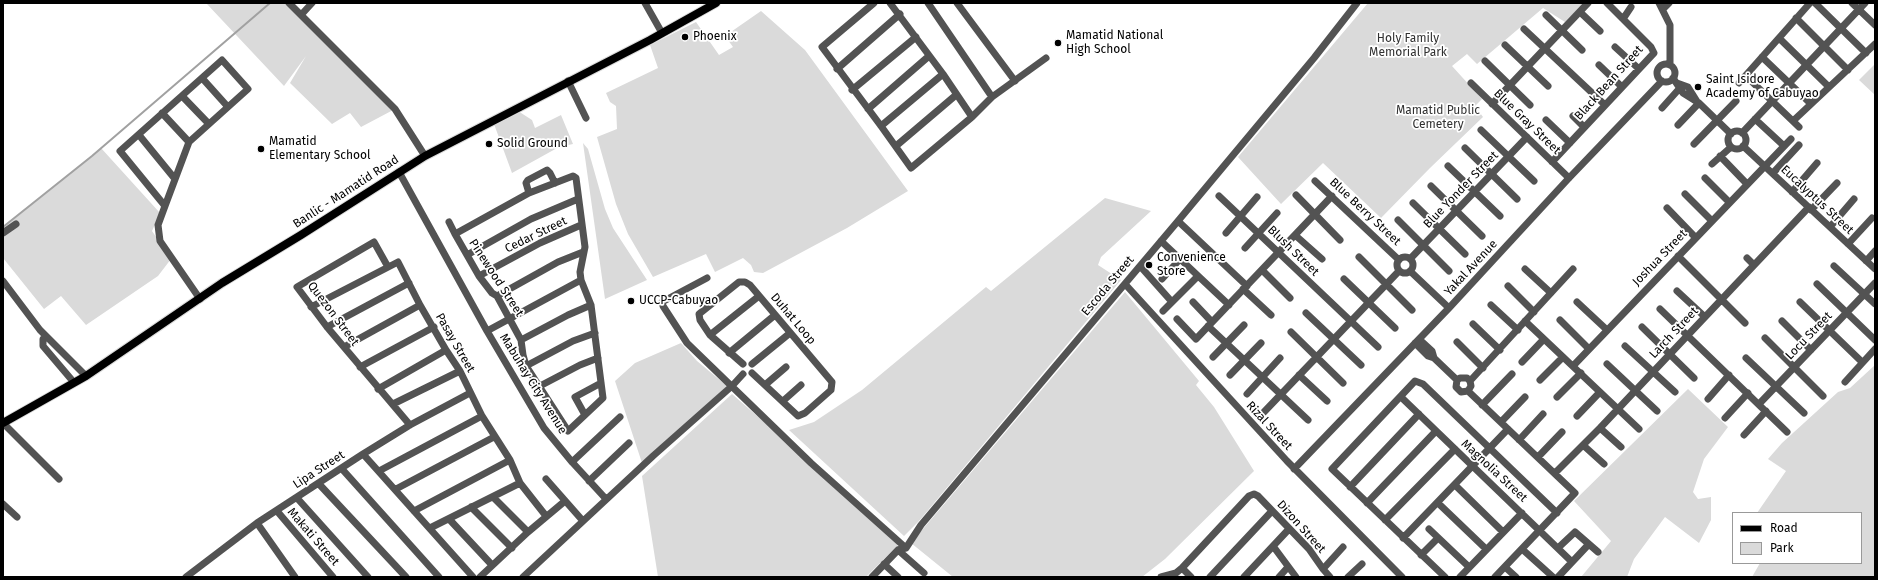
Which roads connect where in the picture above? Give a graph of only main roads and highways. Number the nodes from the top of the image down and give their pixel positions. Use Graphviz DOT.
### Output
graph roads {
  1 [pos="716,3"];
  2 [pos="3,423"];
  1 -- 2 [label="main road, Banlic - Mamatid Road"];
}
